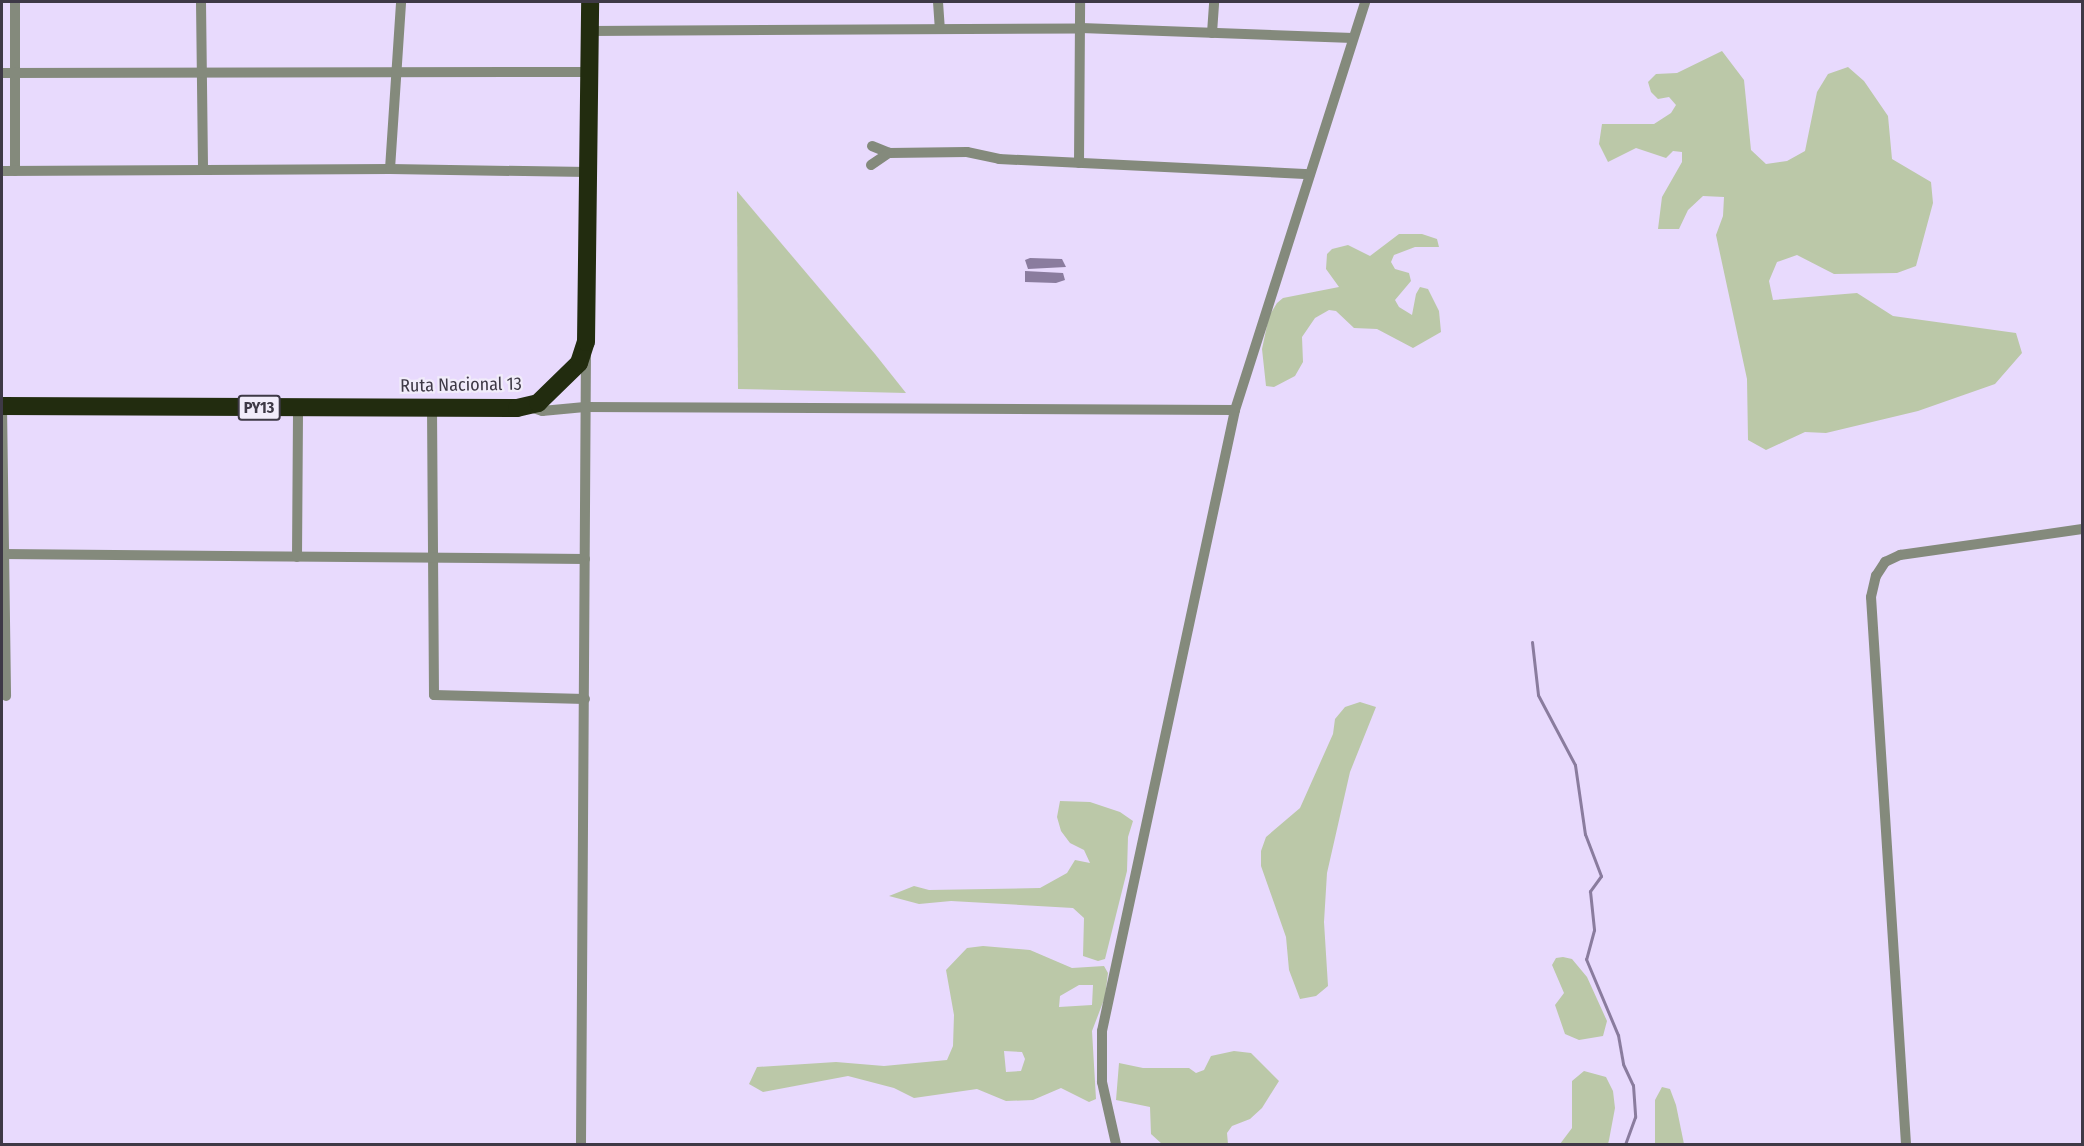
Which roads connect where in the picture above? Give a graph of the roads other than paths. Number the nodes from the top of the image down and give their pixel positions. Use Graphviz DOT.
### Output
graph roads {
  1 [pos="15,2"];
  2 [pos="201,2"];
  3 [pos="401,2"];
  4 [pos="590,2"];
  5 [pos="938,2"];
  6 [pos="1080,2"];
  7 [pos="1214,2"];
  8 [pos="1365,2"];
  9 [pos="1081,28"];
  10 [pos="940,29"];
  11 [pos="589,31"];
  12 [pos="1212,33"];
  13 [pos="1353,38"];
  14 [pos="400,72"];
  15 [pos="589,72"];
  16 [pos="2,73"];
  17 [pos="14,73"];
  18 [pos="202,73"];
  19 [pos="872,146"];
  20 [pos="889,153"];
  21 [pos="1079,163"];
  22 [pos="871,165"];
  23 [pos="203,169"];
  24 [pos="390,169"];
  25 [pos="2,171"];
  26 [pos="15,171"];
  27 [pos="588,172"];
  28 [pos="1310,174"];
  29 [pos="586,342"];
  30 [pos="527,405"];
  31 [pos="2,406"];
  32 [pos="585,407"];
  33 [pos="298,408"];
  34 [pos="432,408"];
  35 [pos="1235,410"];
  36 [pos="2082,529"];
  37 [pos="3,554"];
  38 [pos="297,557"];
  39 [pos="435,559"];
  40 [pos="585,559"];
  41 [pos="6,696"];
  42 [pos="585,699"];
  43 [pos="581,1144"];
  44 [pos="1116,1144"];
  45 [pos="1906,1144"];
  1 -- 17 [label="street"];
  2 -- 18 [label="street"];
  3 -- 14 [label="street"];
  4 -- 11 [label="highway, Ruta Nacional 13 / PY13"];
  5 -- 10 [label="street"];
  6 -- 9 [label="street"];
  7 -- 12 [label="street"];
  8 -- 13 [label="street"];
  9 -- 10 [label="street"];
  9 -- 12 [label="street"];
  9 -- 21 [label="street"];
  10 -- 11 [label="street"];
  11 -- 15 [label="highway, Ruta Nacional 13 / PY13"];
  12 -- 13 [label="street"];
  13 -- 28 [label="street"];
  14 -- 15 [label="street"];
  14 -- 18 [label="street"];
  14 -- 24 [label="street"];
  15 -- 27 [label="highway, Ruta Nacional 13 / PY13"];
  16 -- 17 [label="street"];
  17 -- 18 [label="street"];
  17 -- 26 [label="street"];
  18 -- 23 [label="street"];
  19 -- 20 [label="street"];
  20 -- 21 [label="street"];
  20 -- 22 [label="street"];
  21 -- 28 [label="street"];
  23 -- 24 [label="street"];
  23 -- 26 [label="street"];
  24 -- 27 [label="street"];
  25 -- 26 [label="street"];
  27 -- 29 [label="highway, Ruta Nacional 13 / PY13"];
  28 -- 35 [label="street"];
  29 -- 30 [label="highway, Ruta Nacional 13 / PY13"];
  29 -- 32 [label="street"];
  30 -- 32 [label="street"];
  30 -- 34 [label="highway, Ruta Nacional 13 / PY13"];
  31 -- 33 [label="highway, Ruta Nacional 13 / PY13"];
  31 -- 37 [label="street"];
  32 -- 35 [label="street"];
  32 -- 40 [label="street"];
  33 -- 34 [label="highway, Ruta Nacional 13 / PY13"];
  33 -- 38 [label="street"];
  34 -- 39 [label="street"];
  35 -- 44 [label="street"];
  36 -- 45 [label="street"];
  37 -- 38 [label="street"];
  37 -- 41 [label="street"];
  38 -- 39 [label="street"];
  39 -- 40 [label="street"];
  39 -- 42 [label="street"];
  40 -- 42 [label="street"];
  42 -- 43 [label="street"];
}
